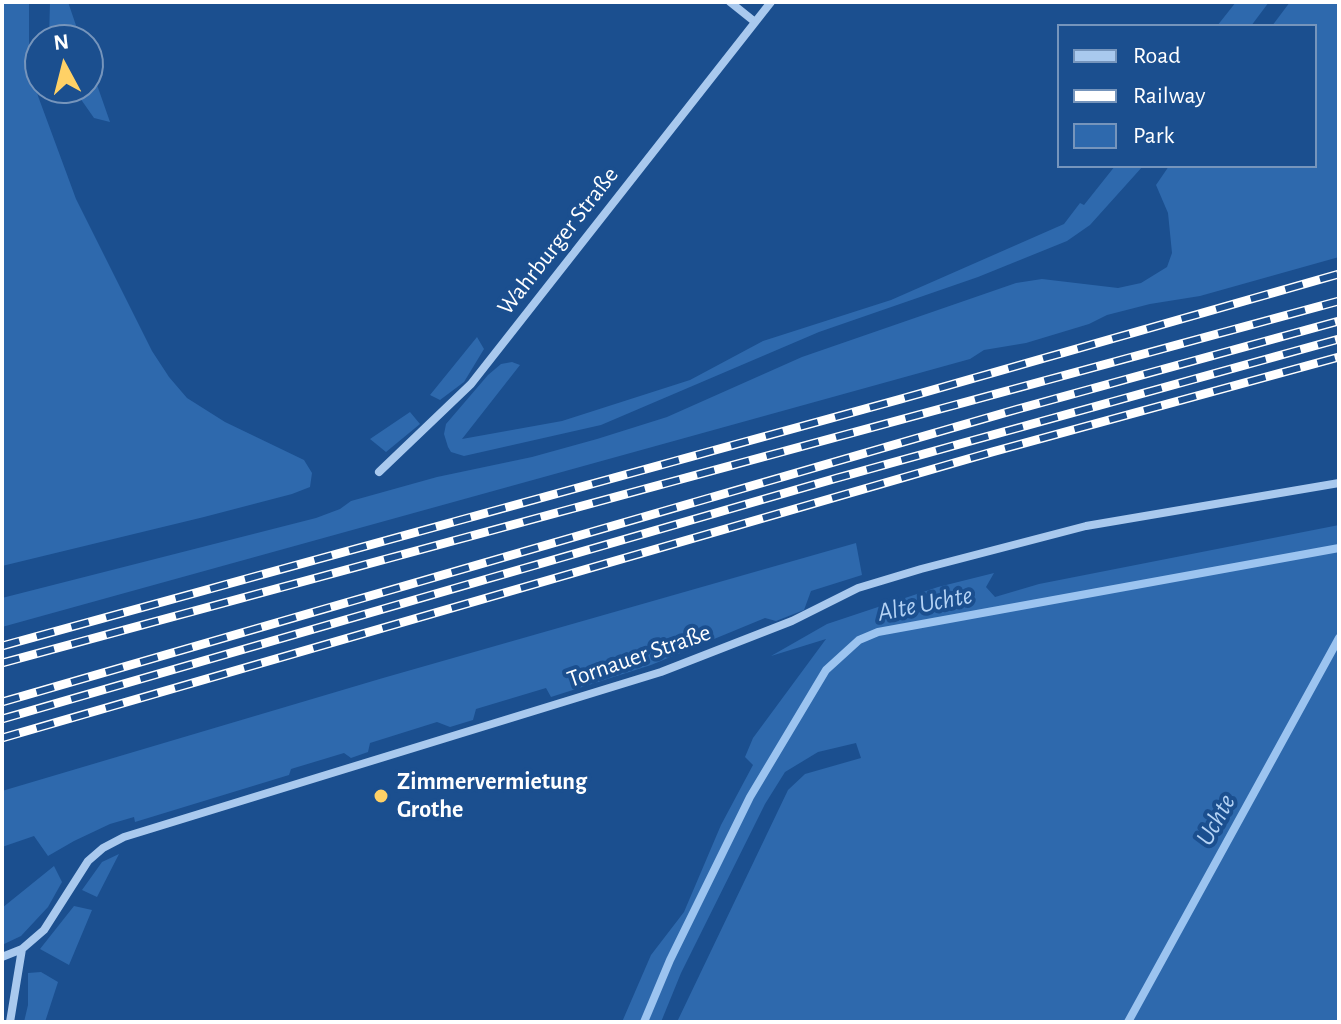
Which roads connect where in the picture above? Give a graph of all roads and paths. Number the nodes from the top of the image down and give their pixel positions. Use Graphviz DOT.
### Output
graph roads {
  1 [pos="730,2"];
  2 [pos="771,2"];
  3 [pos="755,22"];
  4 [pos="379,472"];
  5 [pos="1339,483"];
  6 [pos="22,949"];
  7 [pos="2,957"];
  8 [pos="10,1022"];
  1 -- 3 [label="street"];
  2 -- 3 [label="street, Wahrburger Straße"];
  3 -- 4 [label="street, Wahrburger Straße"];
  5 -- 6 [label="street, Tornauer Straße"];
  6 -- 7 [label="street, Tornauer Straße"];
  6 -- 8 [label="street"];
}
